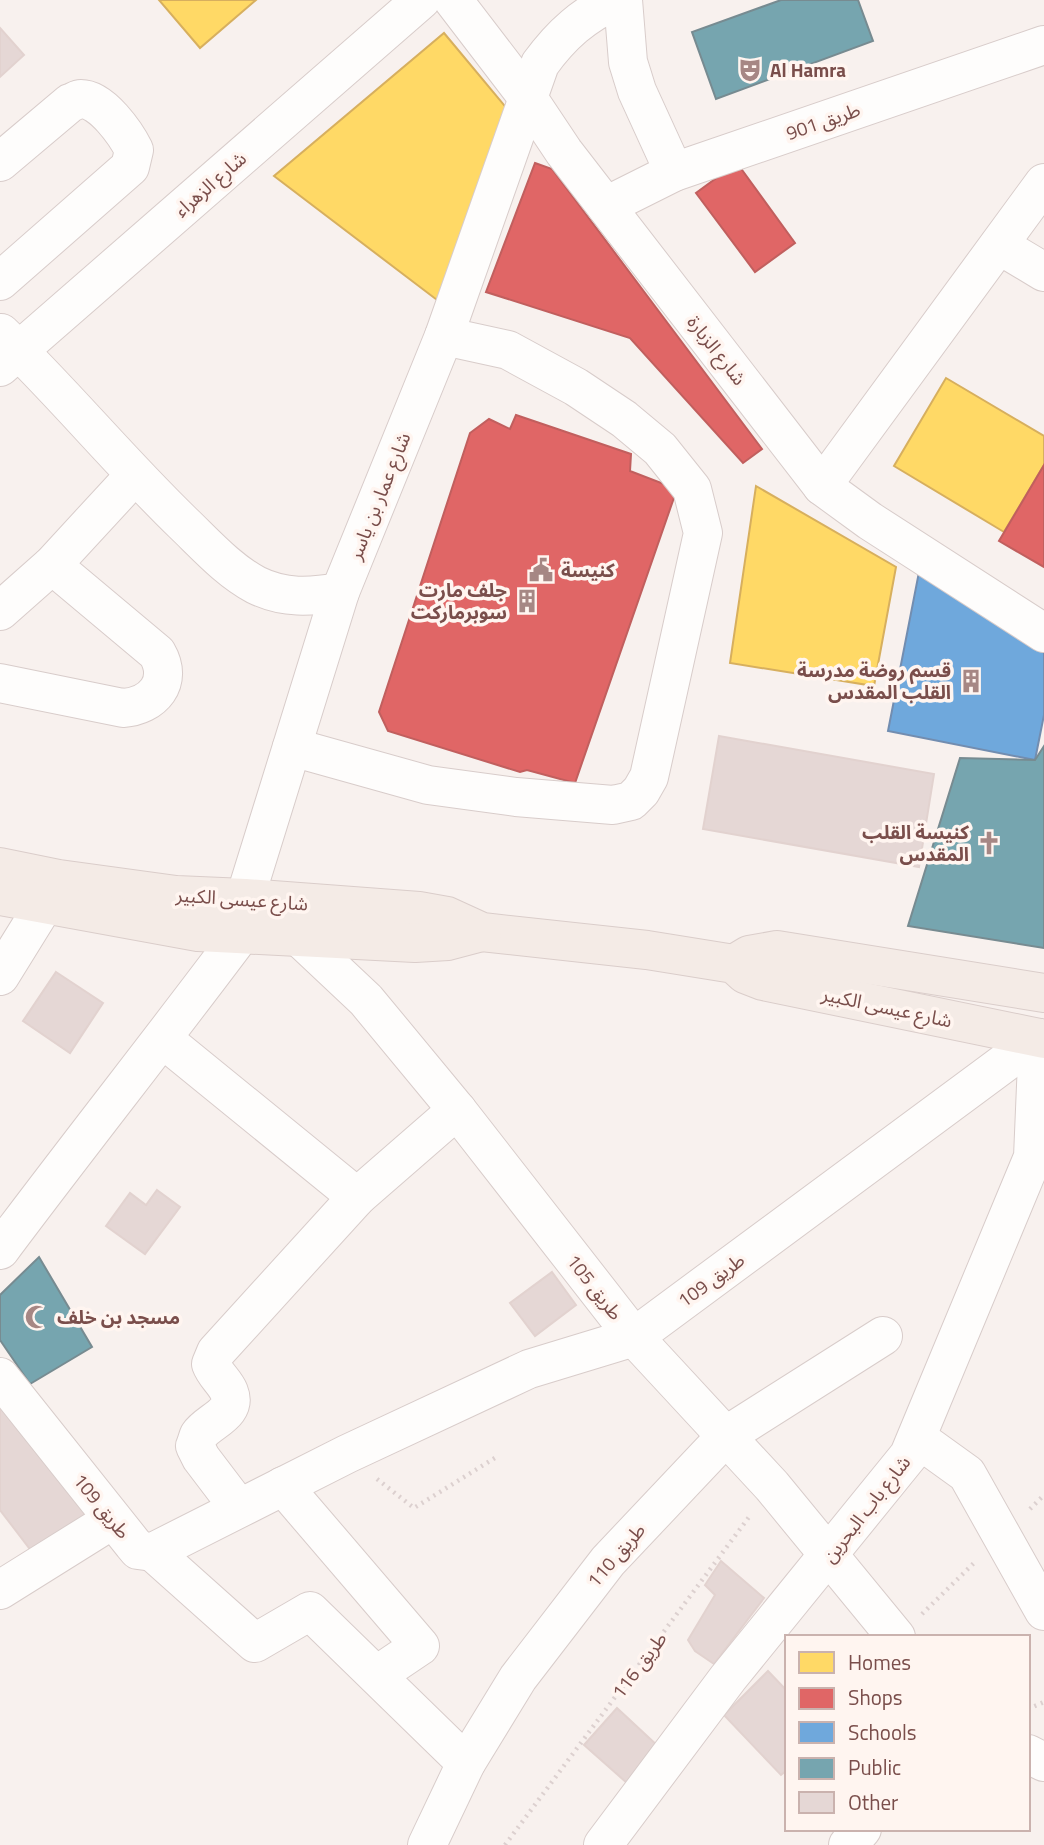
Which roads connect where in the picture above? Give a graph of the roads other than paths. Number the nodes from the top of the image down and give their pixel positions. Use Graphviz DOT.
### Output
graph roads {
  1 [pos="421,0"];
  2 [pos="453,0"];
  3 [pos="617,0"];
  4 [pos="623,0"];
  5 [pos="1044,45"];
  6 [pos="528,98"];
  7 [pos="0,162"];
  8 [pos="674,172"];
  9 [pos="1044,183"];
  10 [pos="606,206"];
  11 [pos="999,245"];
  12 [pos="1044,272"];
  13 [pos="0,281"];
  14 [pos="444,336"];
  15 [pos="6,350"];
  16 [pos="134,477"];
  17 [pos="822,486"];
  18 [pos="52,565"];
  19 [pos="340,592"];
  20 [pos="0,611"];
  21 [pos="1044,633"];
  22 [pos="0,683"];
  23 [pos="292,747"];
  24 [pos="0,867"];
  25 [pos="0,896"];
  26 [pos="44,905"];
  27 [pos="243,916"];
  28 [pos="482,932"];
  29 [pos="298,936"];
  30 [pos="734,964"];
  31 [pos="0,976"];
  32 [pos="1044,993"];
  33 [pos="1042,1028"];
  34 [pos="163,1039"];
  35 [pos="457,1110"];
  36 [pos="1039,1159"];
  37 [pos="357,1197"];
  38 [pos="0,1250"];
  39 [pos="883,1336"];
  40 [pos="634,1337"];
  41 [pos="0,1377"];
  42 [pos="727,1435"];
  43 [pos="917,1438"];
  44 [pos="283,1486"];
  45 [pos="239,1507"];
  46 [pos="112,1520"];
  47 [pos="153,1552"];
  48 [pos="830,1555"];
  49 [pos="0,1590"];
  50 [pos="1044,1611"];
  51 [pos="906,1628"];
  52 [pos="377,1675"];
  53 [pos="466,1763"];
  54 [pos="860,1831"];
  55 [pos="427,1845"];
  56 [pos="603,1845"];
  57 [pos="848,1845"];
  1 -- 15 [label="street, شارع الزهراء"];
  2 -- 6 [label="street, شارع الزبارة"];
  3 -- 6 [label="street, شارع عمار بن ياسر"];
  4 -- 8 [label="street"];
  5 -- 8 [label="street, طريق 901"];
  6 -- 10 [label="street, شارع الزبارة"];
  6 -- 14 [label="street, شارع عمار بن ياسر"];
  7 -- 13 [label="street"];
  8 -- 10 [label="street, طريق 901"];
  9 -- 11 [label="street"];
  10 -- 17 [label="street, شارع الزبارة"];
  11 -- 12 [label="street"];
  11 -- 17 [label="street"];
  14 -- 19 [label="street, شارع عمار بن ياسر"];
  14 -- 23 [label="street"];
  15 -- 16 [label="street"];
  16 -- 18 [label="street"];
  16 -- 19 [label="street"];
  17 -- 21 [label="street, شارع الزبارة"];
  18 -- 20 [label="street"];
  18 -- 22 [label="street"];
  19 -- 23 [label="street, شارع عمار بن ياسر"];
  23 -- 27 [label="street, شارع عمار بن ياسر"];
  24 -- 27 [label="main road, شارع عيسى الكبير"];
  25 -- 26 [label="main road, شارع عيسى الكبير"];
  26 -- 27 [label="main road, شارع عيسى الكبير"];
  26 -- 31 [label="street"];
  27 -- 28 [label="main road, شارع عيسى الكبير"];
  27 -- 29 [label="main road, شارع عيسى الكبير"];
  27 -- 34 [label="street, شارع عمار بن ياسر"];
  28 -- 29 [label="main road, شارع عيسى الكبير"];
  28 -- 30 [label="main road, شارع عيسى الكبير"];
  29 -- 35 [label="street, طريق 105"];
  30 -- 32 [label="main road, شارع عيسى الكبير"];
  30 -- 33 [label="main road, شارع عيسى الكبير"];
  33 -- 36 [label="street, شارع باب البحرين"];
  33 -- 40 [label="street, طريق 109"];
  34 -- 37 [label="street"];
  34 -- 38 [label="street, شارع عمار بن ياسر"];
  35 -- 37 [label="street"];
  35 -- 40 [label="street, طريق 105"];
  36 -- 43 [label="street, شارع باب البحرين"];
  37 -- 45 [label="street"];
  39 -- 42 [label="street, طريق 110"];
  40 -- 42 [label="street, طريق 105"];
  40 -- 44 [label="street, طريق 109"];
  41 -- 46 [label="street, طريق 109"];
  42 -- 48 [label="street, طريق 105"];
  42 -- 53 [label="street, طريق 110"];
  43 -- 48 [label="street, شارع باب البحرين"];
  43 -- 50 [label="street"];
  44 -- 45 [label="street, طريق 109"];
  44 -- 52 [label="street"];
  45 -- 47 [label="street, طريق 109"];
  46 -- 47 [label="street, طريق 109"];
  46 -- 49 [label="street"];
  47 -- 52 [label="street"];
  48 -- 51 [label="street, طريق 105"];
  48 -- 56 [label="street, شارع باب البحرين"];
  52 -- 53 [label="street"];
  53 -- 55 [label="street, طريق 110"];
  54 -- 57 [label="street"];
}
